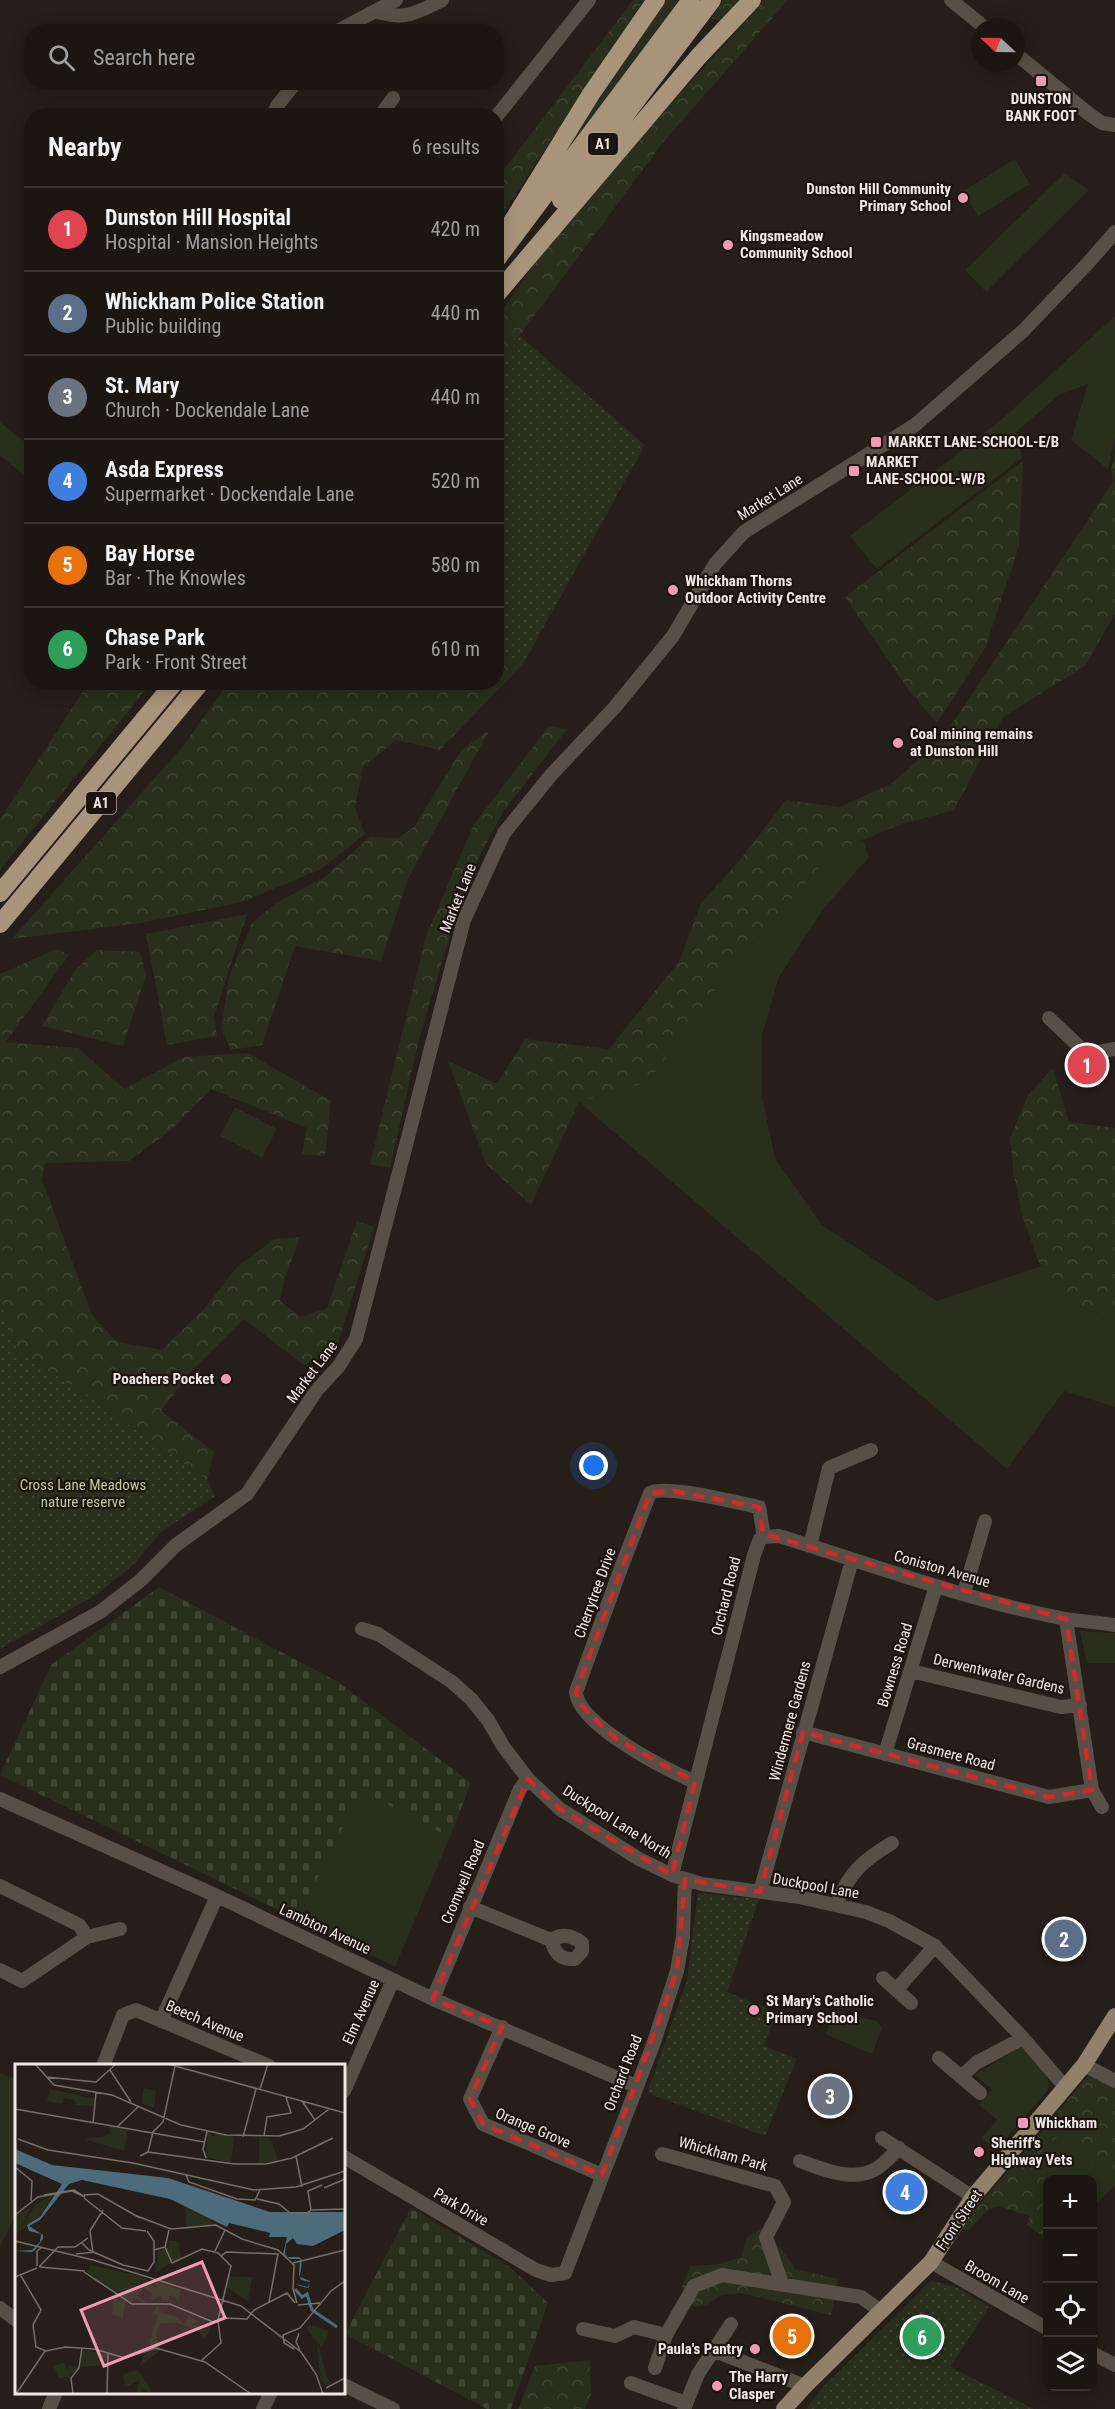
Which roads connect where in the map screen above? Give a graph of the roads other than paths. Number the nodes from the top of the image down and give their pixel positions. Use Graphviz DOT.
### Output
graph roads {
  1 [pos="396,0"];
  2 [pos="442,0"];
  3 [pos="589,0"];
  4 [pos="656,0"];
  5 [pos="691,0"];
  6 [pos="712,0"];
  7 [pos="752,0"];
  8 [pos="951,0"];
  9 [pos="375,11"];
  10 [pos="973,18"];
  11 [pos="351,24"];
  12 [pos="1025,61"];
  13 [pos="290,90"];
  14 [pos="393,98"];
  15 [pos="276,108"];
  16 [pos="386,108"];
  17 [pos="503,108"];
  18 [pos="1115,125"];
  19 [pos="1115,232"];
  20 [pos="504,234"];
  21 [pos="504,249"];
  22 [pos="504,282"];
  23 [pos="504,284"];
  24 [pos="168,690"];
  25 [pos="194,690"];
  26 [pos="0,893"];
  27 [pos="0,924"];
  28 [pos="1049,1018"];
  29 [pos="1115,1049"];
  30 [pos="871,1450"];
  31 [pos="985,1521"];
  32 [pos="764,1537"];
  33 [pos="810,1546"];
  34 [pos="852,1560"];
  35 [pos="936,1586"];
  36 [pos="964,1593"];
  37 [pos="1066,1619"];
  38 [pos="1115,1625"];
  39 [pos="362,1629"];
  40 [pos="0,1667"];
  41 [pos="911,1671"];
  42 [pos="1080,1705"];
  43 [pos="803,1732"];
  44 [pos="885,1754"];
  45 [pos="528,1779"];
  46 [pos="695,1782"];
  47 [pos="1092,1790"];
  48 [pos="0,1799"];
  49 [pos="1102,1807"];
  50 [pos="892,1842"];
  51 [pos="679,1877"];
  52 [pos="0,1886"];
  53 [pos="760,1892"];
  54 [pos="217,1896"];
  55 [pos="837,1904"];
  56 [pos="470,1907"];
  57 [pos="120,1929"];
  58 [pos="87,1937"];
  59 [pos="551,1940"];
  60 [pos="935,1946"];
  61 [pos="0,1970"];
  62 [pos="883,1978"];
  63 [pos="393,1980"];
  64 [pos="896,1990"];
  65 [pos="433,1999"];
  66 [pos="911,2003"];
  67 [pos="1115,2016"];
  68 [pos="161,2021"];
  69 [pos="502,2027"];
  70 [pos="1023,2038"];
  71 [pos="939,2058"];
  72 [pos="104,2064"];
  73 [pos="264,2064"];
  74 [pos="1084,2065"];
  75 [pos="961,2077"];
  76 [pos="1115,2081"];
  77 [pos="636,2086"];
  78 [pos="1066,2088"];
  79 [pos="345,2089"];
  80 [pos="980,2093"];
  81 [pos="882,2138"];
  82 [pos="899,2148"];
  83 [pos="662,2154"];
  84 [pos="345,2158"];
  85 [pos="801,2161"];
  86 [pos="602,2175"];
  87 [pos="973,2197"];
  88 [pos="931,2262"];
  89 [pos="565,2273"];
  90 [pos="782,2284"];
  91 [pos="0,2307"];
  92 [pos="881,2311"];
  93 [pos="15,2318"];
  94 [pos="731,2324"];
  95 [pos="1043,2327"];
  96 [pos="583,2330"];
  97 [pos="666,2334"];
  98 [pos="712,2350"];
  99 [pos="1097,2356"];
  100 [pos="1115,2365"];
  101 [pos="656,2368"];
  102 [pos="631,2382"];
  103 [pos="345,2385"];
  104 [pos="805,2385"];
  105 [pos="271,2394"];
  106 [pos="685,2406"];
  107 [pos="263,2409"];
  108 [pos="393,2409"];
  109 [pos="784,2409"];
  1 -- 9 [label="street"];
  2 -- 9 [label="street"];
  3 -- 17 [label="street"];
  4 -- 20 [label="highway"];
  5 -- 21 [label="highway, A1"];
  6 -- 22 [label="highway, A1"];
  7 -- 23 [label="highway"];
  8 -- 10 [label="street"];
  9 -- 11 [label="street"];
  12 -- 18 [label="street"];
  13 -- 15 [label="street"];
  14 -- 16 [label="street"];
  19 -- 40 [label="street, Market Lane"];
  24 -- 26 [label="highway, A1"];
  25 -- 27 [label="highway, A1"];
  28 -- 29 [label="street"];
  30 -- 33 [label="street"];
  31 -- 36 [label="street"];
  32 -- 33 [label="street, Coniston Avenue"];
  32 -- 46 [label="street, Orchard Road"];
  32 -- 46 [label="street, Cherrytree Drive"];
  33 -- 34 [label="street, Coniston Avenue"];
  34 -- 35 [label="street, Coniston Avenue"];
  34 -- 43 [label="street, Windermere Gardens"];
  35 -- 36 [label="street, Coniston Avenue"];
  35 -- 41 [label="street, Bowness Road"];
  36 -- 37 [label="street, Coniston Avenue"];
  37 -- 38 [label="street, Coniston Avenue"];
  37 -- 42 [label="street"];
  39 -- 45 [label="street, Duckpool Lane North"];
  41 -- 42 [label="street, Derwentwater Gardens"];
  41 -- 44 [label="street, Bowness Road"];
  42 -- 47 [label="street"];
  43 -- 44 [label="street, Grasmere Road"];
  43 -- 53 [label="street, Windermere Gardens"];
  44 -- 47 [label="street, Grasmere Road"];
  45 -- 51 [label="street, Duckpool Lane North"];
  45 -- 56 [label="street, Cromwell Road"];
  46 -- 51 [label="street, Orchard Road"];
  47 -- 49 [label="street"];
  48 -- 54 [label="street, Lambton Avenue"];
  50 -- 55 [label="street"];
  51 -- 53 [label="street, Duckpool Lane"];
  51 -- 77 [label="street, Orchard Road"];
  52 -- 58 [label="street"];
  53 -- 55 [label="street, Duckpool Lane"];
  54 -- 63 [label="street, Lambton Avenue"];
  54 -- 68 [label="street"];
  55 -- 60 [label="street, Duckpool Lane"];
  56 -- 59 [label="street"];
  56 -- 65 [label="street, Cromwell Road"];
  57 -- 58 [label="street"];
  58 -- 61 [label="street"];
  60 -- 64 [label="street"];
  60 -- 70 [label="street, Duckpool Lane"];
  62 -- 64 [label="street"];
  63 -- 65 [label="street, Lambton Avenue"];
  63 -- 79 [label="street, Elm Avenue"];
  64 -- 66 [label="street"];
  65 -- 69 [label="street, Lambton Avenue"];
  67 -- 74 [label="main road, Front Street"];
  68 -- 72 [label="street, Beech Avenue"];
  68 -- 73 [label="street, Beech Avenue"];
  69 -- 77 [label="street, Lambton Avenue"];
  69 -- 86 [label="street, Orange Grove"];
  70 -- 75 [label="street"];
  70 -- 78 [label="street, Duckpool Lane"];
  71 -- 75 [label="street"];
  74 -- 76 [label="street"];
  74 -- 78 [label="main road, Front Street"];
  75 -- 80 [label="street"];
  77 -- 86 [label="street, Orchard Road"];
  78 -- 87 [label="main road, Front Street"];
  81 -- 82 [label="street"];
  82 -- 85 [label="street"];
  82 -- 87 [label="street"];
  83 -- 90 [label="street, Whickham Park"];
  84 -- 89 [label="street, Park Drive"];
  86 -- 89 [label="street, Orchard Road"];
  87 -- 88 [label="main road, Front Street"];
  88 -- 92 [label="main road, Front Street"];
  88 -- 95 [label="street, Broom Lane"];
  90 -- 92 [label="street"];
  90 -- 97 [label="street"];
  91 -- 93 [label="street"];
  92 -- 104 [label="main road, Front Street"];
  94 -- 98 [label="street"];
  96 -- 97 [label="street"];
  97 -- 101 [label="street"];
  98 -- 104 [label="street"];
  98 -- 106 [label="street"];
  99 -- 100 [label="street"];
  102 -- 106 [label="street"];
  103 -- 108 [label="street"];
  104 -- 109 [label="main road, Front Street"];
  105 -- 107 [label="street"];
}
